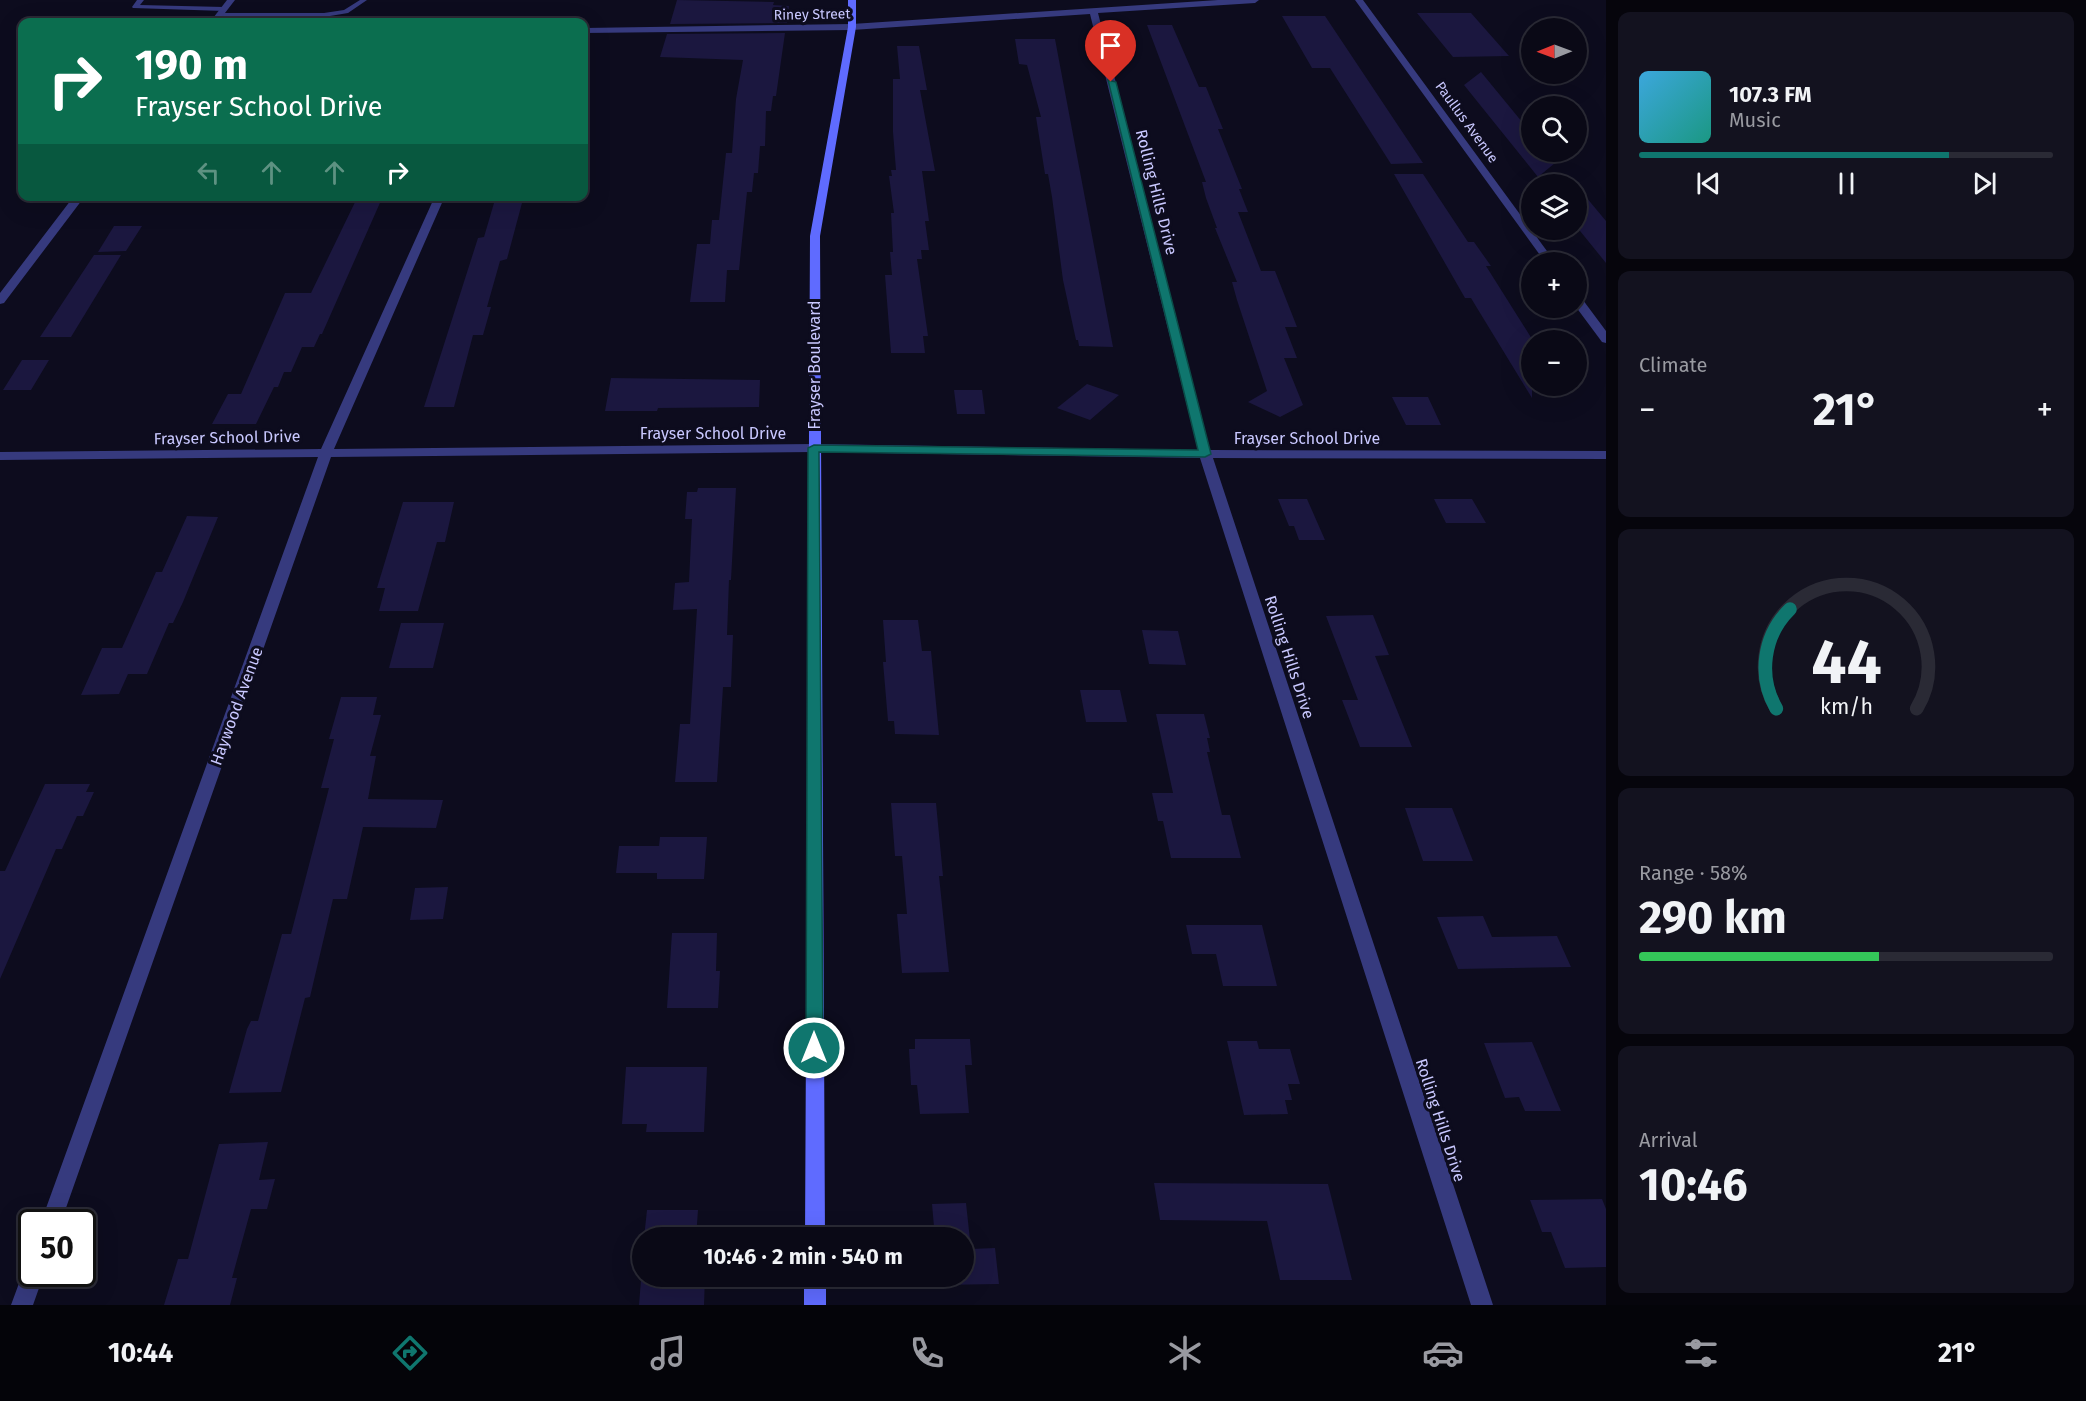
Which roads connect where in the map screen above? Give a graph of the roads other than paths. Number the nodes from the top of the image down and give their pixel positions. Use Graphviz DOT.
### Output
graph roads {
  1 [pos="141,0"];
  2 [pos="231,0"];
  3 [pos="364,0"];
  4 [pos="852,0"];
  5 [pos="1255,0"];
  6 [pos="1359,0"];
  7 [pos="1094,13"];
  8 [pos="219,16"];
  9 [pos="852,27"];
  10 [pos="588,30"];
  11 [pos="76,201"];
  12 [pos="438,201"];
  13 [pos="1543,252"];
  14 [pos="0,301"];
  15 [pos="1587,313"];
  16 [pos="1606,339"];
  17 [pos="814,448"];
  18 [pos="326,453"];
  19 [pos="1205,454"];
  20 [pos="1606,455"];
  21 [pos="0,456"];
  22 [pos="56,1209"];
  23 [pos="815,1227"];
  24 [pos="28,1287"];
  25 [pos="815,1287"];
  26 [pos="22,1305"];
  27 [pos="815,1305"];
  28 [pos="1482,1305"];
  1 -- 8 [label="lane"];
  2 -- 8 [label="street"];
  3 -- 8 [label="lane"];
  4 -- 9 [label="main road, Frayser Boulevard"];
  5 -- 7 [label="street, Riney Street"];
  6 -- 13 [label="street, Paullus Avenue"];
  7 -- 9 [label="street, Riney Street"];
  7 -- 19 [label="street, Rolling Hills Drive"];
  9 -- 10 [label="street, Riney Street"];
  9 -- 17 [label="main road, Frayser Boulevard"];
  11 -- 14 [label="street"];
  12 -- 18 [label="street, Haywood Avenue"];
  15 -- 16 [label="street"];
  17 -- 18 [label="street, Frayser School Drive"];
  17 -- 19 [label="street, Frayser School Drive"];
  17 -- 23 [label="main road, Frayser Boulevard"];
  18 -- 21 [label="street, Frayser School Drive"];
  18 -- 22 [label="street, Haywood Avenue"];
  19 -- 20 [label="street, Frayser School Drive"];
  19 -- 28 [label="street, Rolling Hills Drive"];
  24 -- 26 [label="street"];
  25 -- 27 [label="main road"];
}
